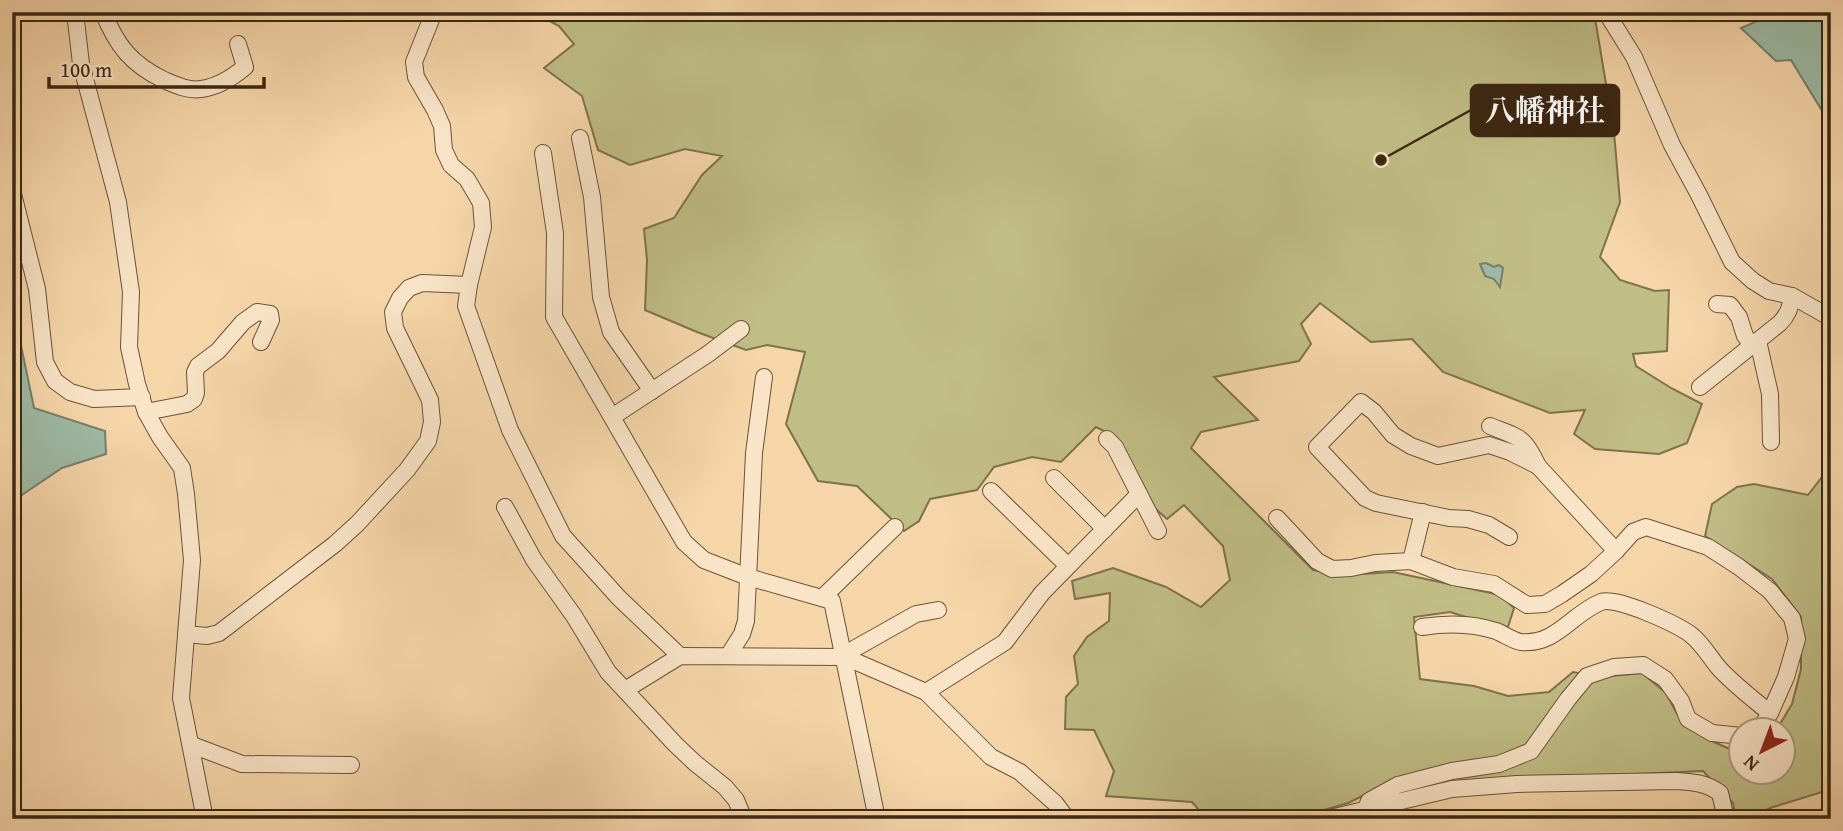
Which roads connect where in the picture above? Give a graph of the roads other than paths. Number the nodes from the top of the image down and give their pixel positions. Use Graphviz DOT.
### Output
graph roads {
  1 [pos="75,12"];
  2 [pos="103,12"];
  3 [pos="434,12"];
  4 [pos="1606,12"];
  5 [pos="238,44"];
  6 [pos="580,138"];
  7 [pos="543,153"];
  8 [pos="12,190"];
  9 [pos="469,285"];
  10 [pos="1792,296"];
  11 [pos="1717,304"];
  12 [pos="1831,318"];
  13 [pos="741,329"];
  14 [pos="261,342"];
  15 [pos="1755,343"];
  16 [pos="764,377"];
  17 [pos="1700,387"];
  18 [pos="652,391"];
  19 [pos="144,404"];
  20 [pos="612,417"];
  21 [pos="1490,426"];
  22 [pos="1107,439"];
  23 [pos="1771,442"];
  24 [pos="1538,466"];
  25 [pos="1054,478"];
  26 [pos="991,491"];
  27 [pos="1139,494"];
  28 [pos="505,507"];
  29 [pos="1423,512"];
  30 [pos="1277,518"];
  31 [pos="895,527"];
  32 [pos="1105,529"];
  33 [pos="1158,531"];
  34 [pos="1509,537"];
  35 [pos="1616,551"];
  36 [pos="1411,561"];
  37 [pos="1068,566"];
  38 [pos="748,577"];
  39 [pos="822,598"];
  40 [pos="938,610"];
  41 [pos="1422,627"];
  42 [pos="186,634"];
  43 [pos="680,656"];
  44 [pos="728,656"];
  45 [pos="845,657"];
  46 [pos="625,690"];
  47 [pos="926,692"];
  48 [pos="1770,713"];
  49 [pos="1768,716"];
  50 [pos="1728,735"];
  51 [pos="191,746"];
  52 [pos="351,765"];
  53 [pos="1366,809"];
  54 [pos="205,819"];
  55 [pos="744,819"];
  56 [pos="877,819"];
  57 [pos="1067,819"];
  58 [pos="1326,819"];
  59 [pos="1726,819"];
  1 -- 19 [label="street"];
  2 -- 5 [label="street"];
  3 -- 9 [label="street"];
  4 -- 10 [label="street"];
  6 -- 18 [label="street"];
  7 -- 20 [label="street"];
  8 -- 19 [label="street"];
  9 -- 42 [label="street"];
  9 -- 43 [label="street"];
  10 -- 12 [label="street"];
  10 -- 15 [label="street"];
  11 -- 15 [label="street"];
  13 -- 18 [label="street"];
  14 -- 19 [label="street"];
  15 -- 17 [label="street"];
  15 -- 23 [label="street"];
  16 -- 38 [label="street"];
  18 -- 20 [label="street"];
  19 -- 42 [label="street"];
  20 -- 38 [label="street"];
  21 -- 24 [label="street"];
  22 -- 27 [label="street"];
  24 -- 29 [label="street"];
  24 -- 35 [label="street"];
  25 -- 32 [label="street"];
  26 -- 37 [label="street"];
  27 -- 32 [label="street"];
  27 -- 33 [label="street"];
  28 -- 46 [label="street"];
  29 -- 34 [label="street"];
  29 -- 36 [label="street"];
  30 -- 36 [label="street"];
  31 -- 39 [label="street"];
  32 -- 37 [label="street"];
  35 -- 36 [label="street"];
  35 -- 48 [label="street"];
  37 -- 47 [label="street"];
  38 -- 39 [label="street"];
  38 -- 44 [label="street"];
  39 -- 45 [label="street"];
  40 -- 45 [label="street"];
  41 -- 48 [label="street"];
  42 -- 51 [label="street"];
  43 -- 44 [label="street"];
  43 -- 46 [label="street"];
  44 -- 45 [label="street"];
  45 -- 47 [label="street"];
  45 -- 56 [label="street"];
  46 -- 55 [label="street"];
  47 -- 57 [label="street"];
  48 -- 49 [label="street"];
  50 -- 53 [label="street"];
  51 -- 52 [label="street"];
  51 -- 54 [label="street"];
  53 -- 58 [label="street"];
  53 -- 59 [label="street"];
}
